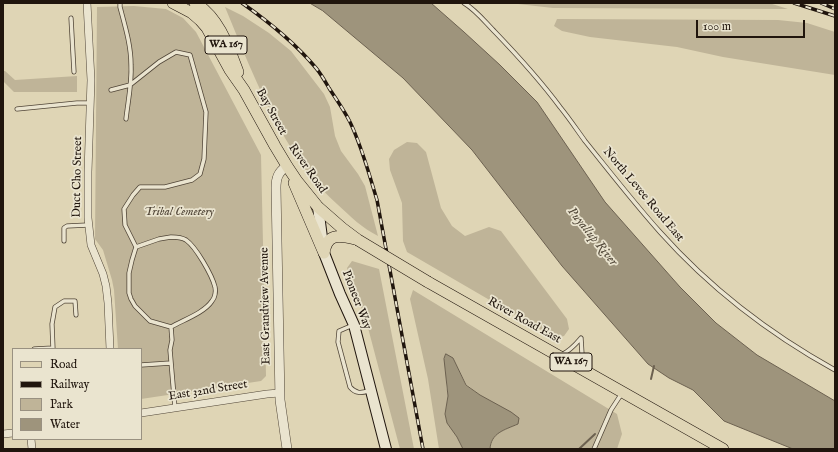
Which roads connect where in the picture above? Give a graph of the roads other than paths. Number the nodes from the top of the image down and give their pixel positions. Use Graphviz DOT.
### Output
graph roads {
  1 [pos="87,3"];
  2 [pos="120,3"];
  3 [pos="173,3"];
  4 [pos="195,3"];
  5 [pos="464,3"];
  6 [pos="71,18"];
  7 [pos="74,72"];
  8 [pos="130,85"];
  9 [pos="111,90"];
  10 [pos="244,90"];
  11 [pos="90,103"];
  12 [pos="17,109"];
  13 [pos="126,119"];
  14 [pos="275,146"];
  15 [pos="287,166"];
  16 [pos="318,207"];
  17 [pos="88,225"];
  18 [pos="358,240"];
  19 [pos="64,242"];
  20 [pos="136,248"];
  21 [pos="324,253"];
  22 [pos="76,315"];
  23 [pos="354,325"];
  24 [pos="171,327"];
  25 [pos="53,348"];
  26 [pos="110,348"];
  27 [pos="560,356"];
  28 [pos="171,363"];
  29 [pos="142,364"];
  30 [pos="584,370"];
  31 [pos="835,370"];
  32 [pos="371,390"];
  33 [pos="622,392"];
  34 [pos="279,393"];
  35 [pos="175,408"];
  36 [pos="142,413"];
  37 [pos="717,448"];
  38 [pos="287,449"];
  39 [pos="386,449"];
  40 [pos="594,449"];
  1 -- 11 [label="street, Duct Cho Street"];
  2 -- 8 [label="lane"];
  3 -- 10 [label="main road, Bay Street / WA 167"];
  4 -- 10 [label="main road, Bay Street / WA 167"];
  5 -- 31 [label="lane, North Levee Road East"];
  6 -- 7 [label="lane"];
  8 -- 9 [label="lane"];
  8 -- 13 [label="lane"];
  8 -- 20 [label="lane"];
  10 -- 14 [label="main road, Bay Street / WA 167"];
  11 -- 12 [label="lane"];
  11 -- 17 [label="street, Duct Cho Street"];
  14 -- 15 [label="main road, River Road / WA 167"];
  15 -- 16 [label="main road, River Road / WA 167"];
  15 -- 21 [label="main road"];
  15 -- 34 [label="street, East Grandview Avenue"];
  16 -- 18 [label="main road, River Road East / WA 167"];
  16 -- 21 [label="main road, Pioneer Way"];
  17 -- 19 [label="lane"];
  17 -- 26 [label="street, Duct Cho Street"];
  18 -- 21 [label="main road"];
  18 -- 27 [label="main road, River Road East / WA 167, bridge"];
  20 -- 24 [label="lane"];
  20 -- 24 [label="lane"];
  21 -- 23 [label="main road, Pioneer Way"];
  22 -- 25 [label="lane"];
  23 -- 32 [label="main road, Pioneer Way"];
  23 -- 32 [label="lane"];
  24 -- 28 [label="lane"];
  27 -- 30 [label="main road, River Road East / WA 167"];
  27 -- 30 [label="lane"];
  28 -- 29 [label="lane"];
  28 -- 35 [label="lane"];
  30 -- 33 [label="main road, River Road East / WA 167"];
  32 -- 39 [label="main road, Pioneer Way"];
  33 -- 37 [label="main road, River Road East / WA 167"];
  33 -- 40 [label="lane"];
  34 -- 35 [label="street, East 32nd Street"];
  34 -- 38 [label="street, East Grandview Avenue"];
  35 -- 36 [label="street, East 32nd Street"];
}
